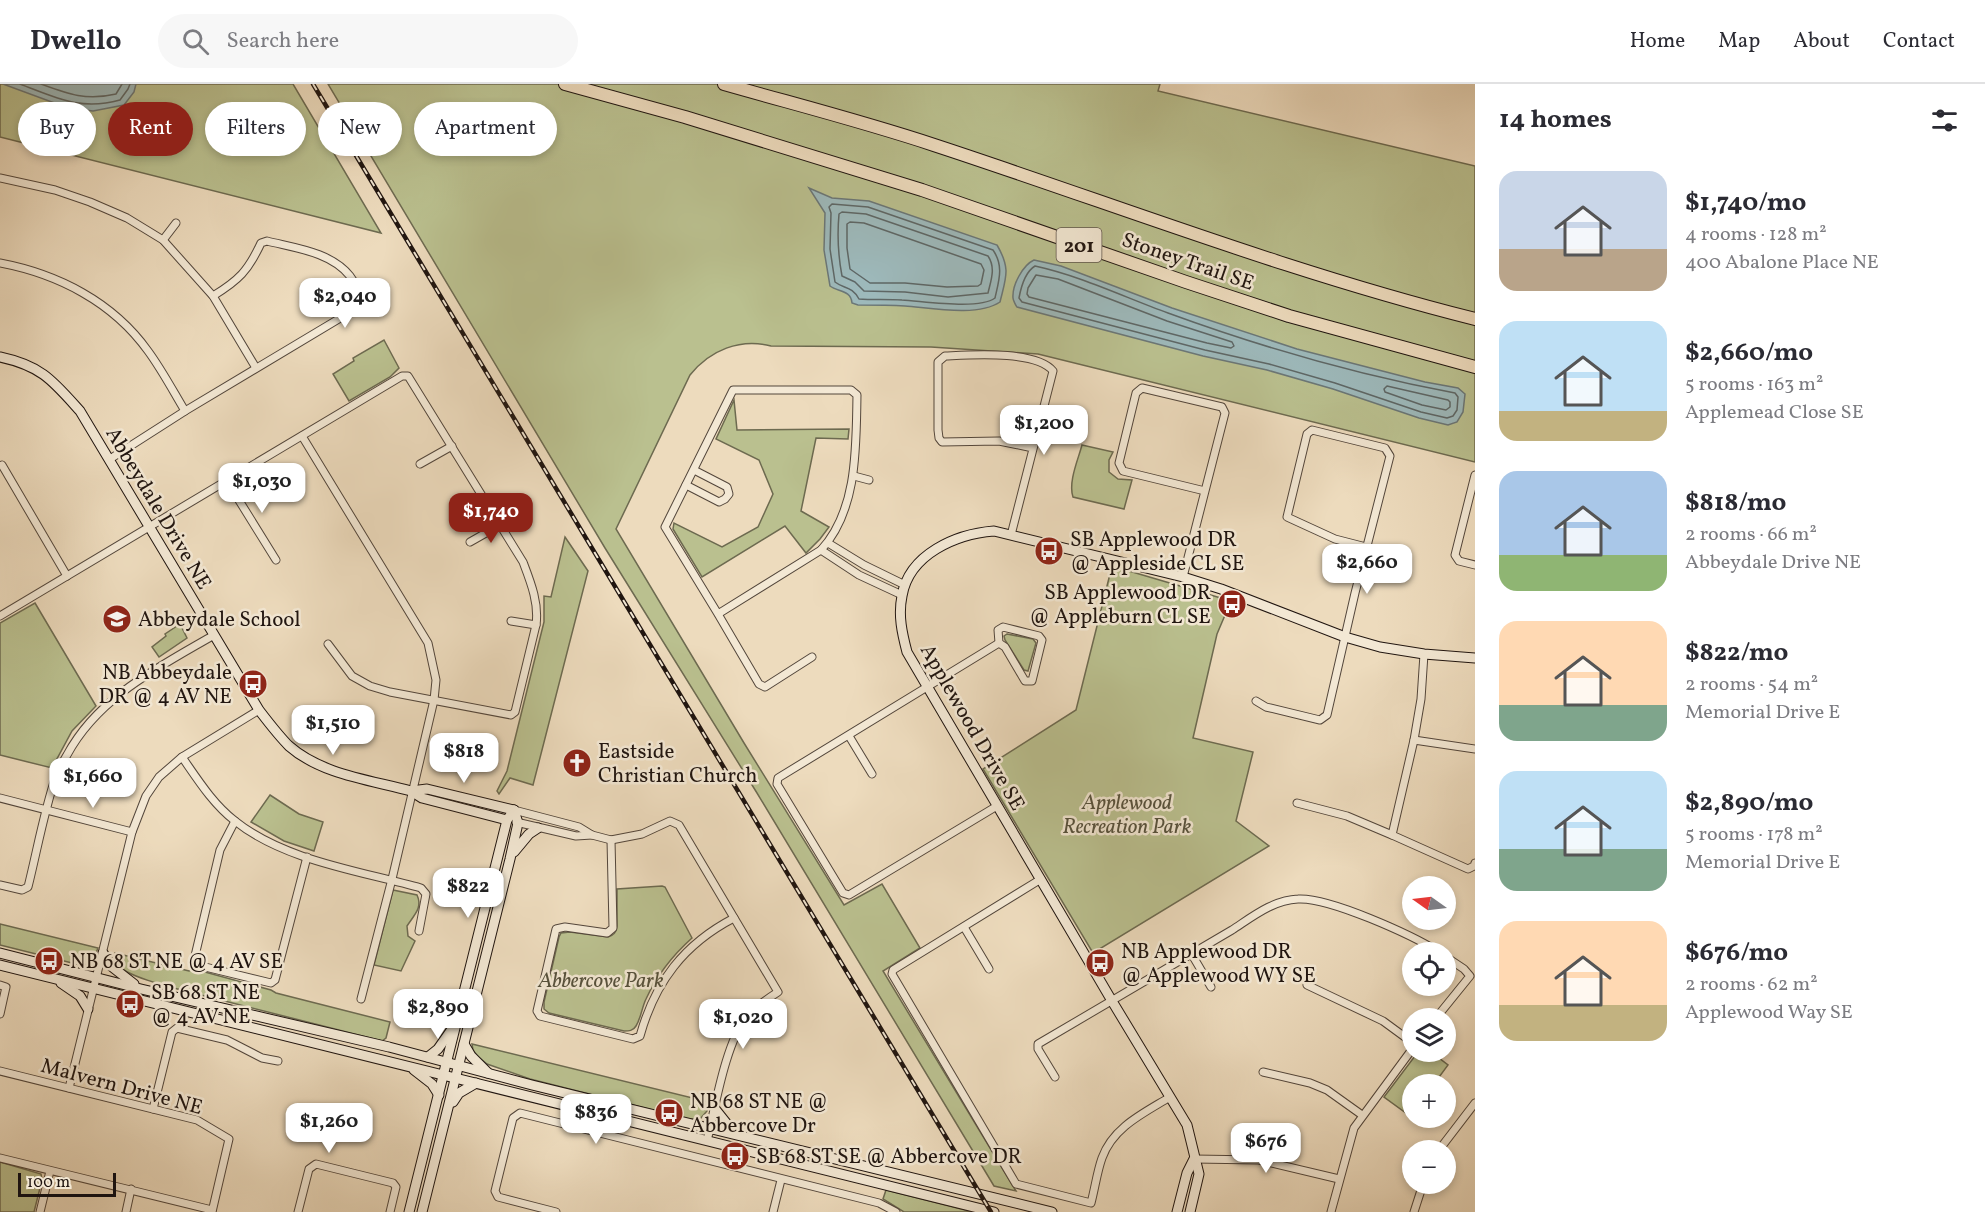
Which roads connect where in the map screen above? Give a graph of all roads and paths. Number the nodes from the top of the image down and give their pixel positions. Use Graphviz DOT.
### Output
graph roads {
  1 [pos="565,84"];
  2 [pos="724,84"];
  3 [pos="0,178"];
  4 [pos="176,223"];
  5 [pos="163,240"];
  6 [pos="0,263"];
  7 [pos="213,296"];
  8 [pos="1475,320"];
  9 [pos="0,357"];
  10 [pos="1475,367"];
  11 [pos="256,368"];
  12 [pos="185,411"];
  13 [pos="302,436"];
  14 [pos="452,446"];
  15 [pos="1033,448"];
  16 [pos="110,459"];
  17 [pos="420,464"];
  18 [pos="2,465"];
  19 [pos="694,470"];
  20 [pos="1475,475"];
  21 [pos="854,476"];
  22 [pos="869,480"];
  23 [pos="227,481"];
  24 [pos="686,485"];
  25 [pos="1204,491"];
  26 [pos="500,525"];
  27 [pos="149,528"];
  28 [pos="1011,535"];
  29 [pos="470,542"];
  30 [pos="828,543"];
  31 [pos="1366,548"];
  32 [pos="821,550"];
  33 [pos="276,561"];
  34 [pos="864,565"];
  35 [pos="1475,565"];
  36 [pos="859,574"];
  37 [pos="67,576"];
  38 [pos="1183,577"];
  39 [pos="905,585"];
  40 [pos="902,595"];
  41 [pos="718,614"];
  42 [pos="0,616"];
  43 [pos="511,621"];
  44 [pos="536,625"];
  45 [pos="214,635"];
  46 [pos="1345,638"];
  47 [pos="999,643"];
  48 [pos="328,644"];
  49 [pos="1424,654"];
  50 [pos="812,657"];
  51 [pos="1475,658"];
  52 [pos="928,688"];
  53 [pos="434,700"];
  54 [pos="1257,701"];
  55 [pos="259,710"];
  56 [pos="849,736"];
  57 [pos="1414,741"];
  58 [pos="1475,749"];
  59 [pos="182,757"];
  60 [pos="872,774"];
  61 [pos="411,791"];
  62 [pos="0,798"];
  63 [pos="1297,803"];
  64 [pos="997,806"];
  65 [pos="47,810"];
  66 [pos="514,810"];
  67 [pos="507,820"];
  68 [pos="235,821"];
  69 [pos="518,823"];
  70 [pos="538,828"];
  71 [pos="132,831"];
  72 [pos="592,835"];
  73 [pos="1392,835"];
  74 [pos="611,840"];
  75 [pos="306,857"];
  76 [pos="510,860"];
  77 [pos="1475,863"];
  78 [pos="392,879"];
  79 [pos="1041,879"];
  80 [pos="0,885"];
  81 [pos="734,918"];
  82 [pos="964,927"];
  83 [pos="418,931"];
  84 [pos="1420,942"];
  85 [pos="0,953"];
  86 [pos="103,953"];
  87 [pos="1191,953"];
  88 [pos="1456,964"];
  89 [pos="0,965"];
  90 [pos="989,969"];
  91 [pos="54,978"];
  92 [pos="96,978"];
  93 [pos="0,985"];
  94 [pos="1307,985"];
  95 [pos="1211,987"];
  96 [pos="94,988"];
  97 [pos="141,989"];
  98 [pos="1456,993"];
  99 [pos="1454,996"];
  100 [pos="361,999"];
  101 [pos="1112,1000"];
  102 [pos="1444,1008"];
  103 [pos="88,1009"];
  104 [pos="0,1014"];
  105 [pos="456,1025"];
  106 [pos="1402,1035"];
  107 [pos="464,1044"];
  108 [pos="428,1057"];
  109 [pos="278,1060"];
  110 [pos="447,1062"];
  111 [pos="1402,1062"];
  112 [pos="407,1065"];
  113 [pos="459,1065"];
  114 [pos="0,1071"];
  115 [pos="1263,1072"];
  116 [pos="488,1073"];
  117 [pos="444,1074"];
  118 [pos="1055,1077"];
  119 [pos="456,1078"];
  120 [pos="476,1083"];
  121 [pos="69,1088"];
  122 [pos="439,1095"];
  123 [pos="1170,1097"];
  124 [pos="1475,1103"];
  125 [pos="153,1108"];
  126 [pos="448,1109"];
  127 [pos="715,1109"];
  128 [pos="1362,1116"];
  129 [pos="710,1128"];
  130 [pos="741,1136"];
  131 [pos="1447,1140"];
  132 [pos="707,1141"];
  133 [pos="0,1158"];
  134 [pos="1194,1159"];
  135 [pos="50,1171"];
  136 [pos="1339,1179"];
  137 [pos="782,1180"];
  138 [pos="131,1189"];
  139 [pos="1420,1194"];
  140 [pos="212,1211"];
  141 [pos="40,1212"];
  142 [pos="126,1212"];
  143 [pos="298,1212"];
  144 [pos="390,1212"];
  145 [pos="409,1212"];
  146 [pos="422,1212"];
  147 [pos="556,1212"];
  148 [pos="773,1212"];
  149 [pos="896,1212"];
  150 [pos="994,1212"];
  151 [pos="1052,1212"];
  152 [pos="1177,1212"];
  153 [pos="1190,1212"];
  154 [pos="1331,1212"];
  155 [pos="1414,1212"];
  1 -- 10 [label="highway, Stoney Trail SE / 201"];
  2 -- 8 [label="highway, Stoney Trail SE / 201"];
  3 -- 5 [label="street"];
  4 -- 5 [label="street"];
  5 -- 7 [label="street"];
  6 -- 12 [label="street"];
  7 -- 11 [label="street"];
  7 -- 11 [label="street"];
  9 -- 16 [label="street, Abbeydale Drive NE"];
  11 -- 12 [label="street"];
  12 -- 16 [label="street"];
  13 -- 14 [label="street"];
  13 -- 23 [label="street"];
  13 -- 53 [label="street"];
  14 -- 17 [label="street"];
  14 -- 26 [label="street"];
  15 -- 15 [label="street"];
  15 -- 28 [label="street"];
  16 -- 27 [label="street, Abbeydale Drive NE"];
  18 -- 37 [label="street"];
  19 -- 21 [label="street"];
  19 -- 24 [label="street"];
  19 -- 24 [label="street"];
  20 -- 35 [label="street"];
  21 -- 22 [label="street"];
  21 -- 30 [label="street"];
  23 -- 27 [label="street"];
  23 -- 33 [label="street"];
  24 -- 41 [label="street"];
  25 -- 25 [label="street"];
  25 -- 38 [label="street"];
  26 -- 29 [label="street"];
  26 -- 44 [label="street"];
  27 -- 37 [label="street"];
  27 -- 45 [label="street, Abbeydale Drive NE"];
  28 -- 38 [label="street, Applewood Drive SE"];
  28 -- 39 [label="street, Applewood Drive SE"];
  30 -- 32 [label="street"];
  30 -- 34 [label="street"];
  31 -- 31 [label="street"];
  31 -- 46 [label="street"];
  32 -- 36 [label="street"];
  32 -- 41 [label="street"];
  34 -- 36 [label="street"];
  34 -- 39 [label="street"];
  36 -- 40 [label="street"];
  37 -- 42 [label="street"];
  38 -- 46 [label="street, Applewood Drive SE"];
  39 -- 40 [label="street, Applewood Drive SE"];
  40 -- 52 [label="street, Applewood Drive SE"];
  41 -- 50 [label="street"];
  43 -- 44 [label="street"];
  44 -- 53 [label="street"];
  45 -- 55 [label="street, Abbeydale Drive NE"];
  45 -- 65 [label="street"];
  46 -- 49 [label="street, Applewood Drive SE"];
  46 -- 54 [label="street"];
  47 -- 47 [label="street"];
  47 -- 52 [label="street"];
  48 -- 53 [label="street"];
  49 -- 51 [label="street, Applewood Drive SE"];
  49 -- 57 [label="street"];
  52 -- 56 [label="street"];
  52 -- 64 [label="street, Applewood Drive SE"];
  53 -- 61 [label="street"];
  55 -- 59 [label="street"];
  55 -- 61 [label="street, Abbeydale Drive NE"];
  56 -- 60 [label="street"];
  56 -- 64 [label="street"];
  57 -- 58 [label="street"];
  57 -- 73 [label="street"];
  59 -- 68 [label="street"];
  59 -- 71 [label="street"];
  61 -- 66 [label="street, Abbeydale Drive NE"];
  61 -- 67 [label="street, Abbeydale Drive NE"];
  61 -- 78 [label="street"];
  62 -- 65 [label="street"];
  63 -- 73 [label="street"];
  64 -- 79 [label="street, Applewood Drive SE"];
  65 -- 71 [label="street"];
  65 -- 80 [label="street"];
  66 -- 67 [label="street"];
  66 -- 69 [label="street"];
  66 -- 72 [label="street"];
  67 -- 69 [label="street"];
  67 -- 105 [label="street"];
  68 -- 75 [label="street"];
  68 -- 75 [label="street"];
  69 -- 70 [label="street"];
  69 -- 76 [label="street"];
  70 -- 72 [label="street"];
  70 -- 76 [label="street"];
  71 -- 86 [label="street"];
  72 -- 74 [label="street"];
  73 -- 77 [label="street"];
  74 -- 81 [label="street"];
  74 -- 81 [label="street"];
  75 -- 78 [label="street"];
  76 -- 107 [label="street"];
  78 -- 83 [label="street"];
  78 -- 100 [label="street"];
  79 -- 82 [label="street"];
  79 -- 101 [label="street, Applewood Drive SE"];
  81 -- 127 [label="street"];
  82 -- 90 [label="street"];
  82 -- 123 [label="street"];
  84 -- 87 [label="street"];
  85 -- 92 [label="street"];
  86 -- 92 [label="street"];
  86 -- 97 [label="street"];
  87 -- 95 [label="street"];
  87 -- 101 [label="street"];
  88 -- 98 [label="street"];
  89 -- 91 [label="street"];
  91 -- 96 [label="street"];
  91 -- 103 [label="street"];
  92 -- 96 [label="street"];
  92 -- 97 [label="street"];
  93 -- 104 [label="street"];
  94 -- 106 [label="street"];
  96 -- 103 [label="street"];
  96 -- 112 [label="street"];
  97 -- 108 [label="street"];
  99 -- 102 [label="street"];
  101 -- 118 [label="street"];
  101 -- 123 [label="street, Applewood Drive SE"];
  103 -- 121 [label="street"];
  105 -- 108 [label="street"];
  105 -- 110 [label="street"];
  107 -- 113 [label="street"];
  107 -- 116 [label="street"];
  108 -- 110 [label="street"];
  109 -- 125 [label="street"];
  110 -- 113 [label="street"];
  110 -- 117 [label="street"];
  111 -- 128 [label="street"];
  112 -- 117 [label="street"];
  112 -- 122 [label="street"];
  113 -- 116 [label="street"];
  113 -- 119 [label="street"];
  114 -- 121 [label="street, Malvern Drive NE"];
  115 -- 128 [label="street"];
  116 -- 129 [label="street"];
  117 -- 119 [label="street"];
  117 -- 122 [label="street"];
  119 -- 120 [label="street"];
  119 -- 126 [label="street"];
  120 -- 126 [label="street"];
  120 -- 132 [label="street"];
  121 -- 125 [label="street, Malvern Drive NE"];
  122 -- 145 [label="street"];
  123 -- 134 [label="street, Applewood Drive SE"];
  124 -- 131 [label="street"];
  125 -- 140 [label="street, Malvern Drive NE"];
  126 -- 146 [label="street"];
  127 -- 129 [label="street"];
  127 -- 130 [label="street"];
  128 -- 136 [label="street"];
  129 -- 130 [label="street"];
  129 -- 132 [label="street"];
  130 -- 151 [label="street"];
  132 -- 150 [label="street"];
  133 -- 135 [label="street"];
  134 -- 136 [label="street"];
  134 -- 152 [label="street, Applewood Drive SE"];
  134 -- 153 [label="street, Applewood Drive SE"];
  135 -- 138 [label="street"];
  135 -- 141 [label="street"];
  136 -- 154 [label="street"];
  137 -- 147 [label="street"];
  137 -- 148 [label="street"];
  137 -- 149 [label="street"];
  138 -- 140 [label="street"];
  138 -- 142 [label="street"];
  139 -- 155 [label="street"];
  143 -- 144 [label="street"];
}
